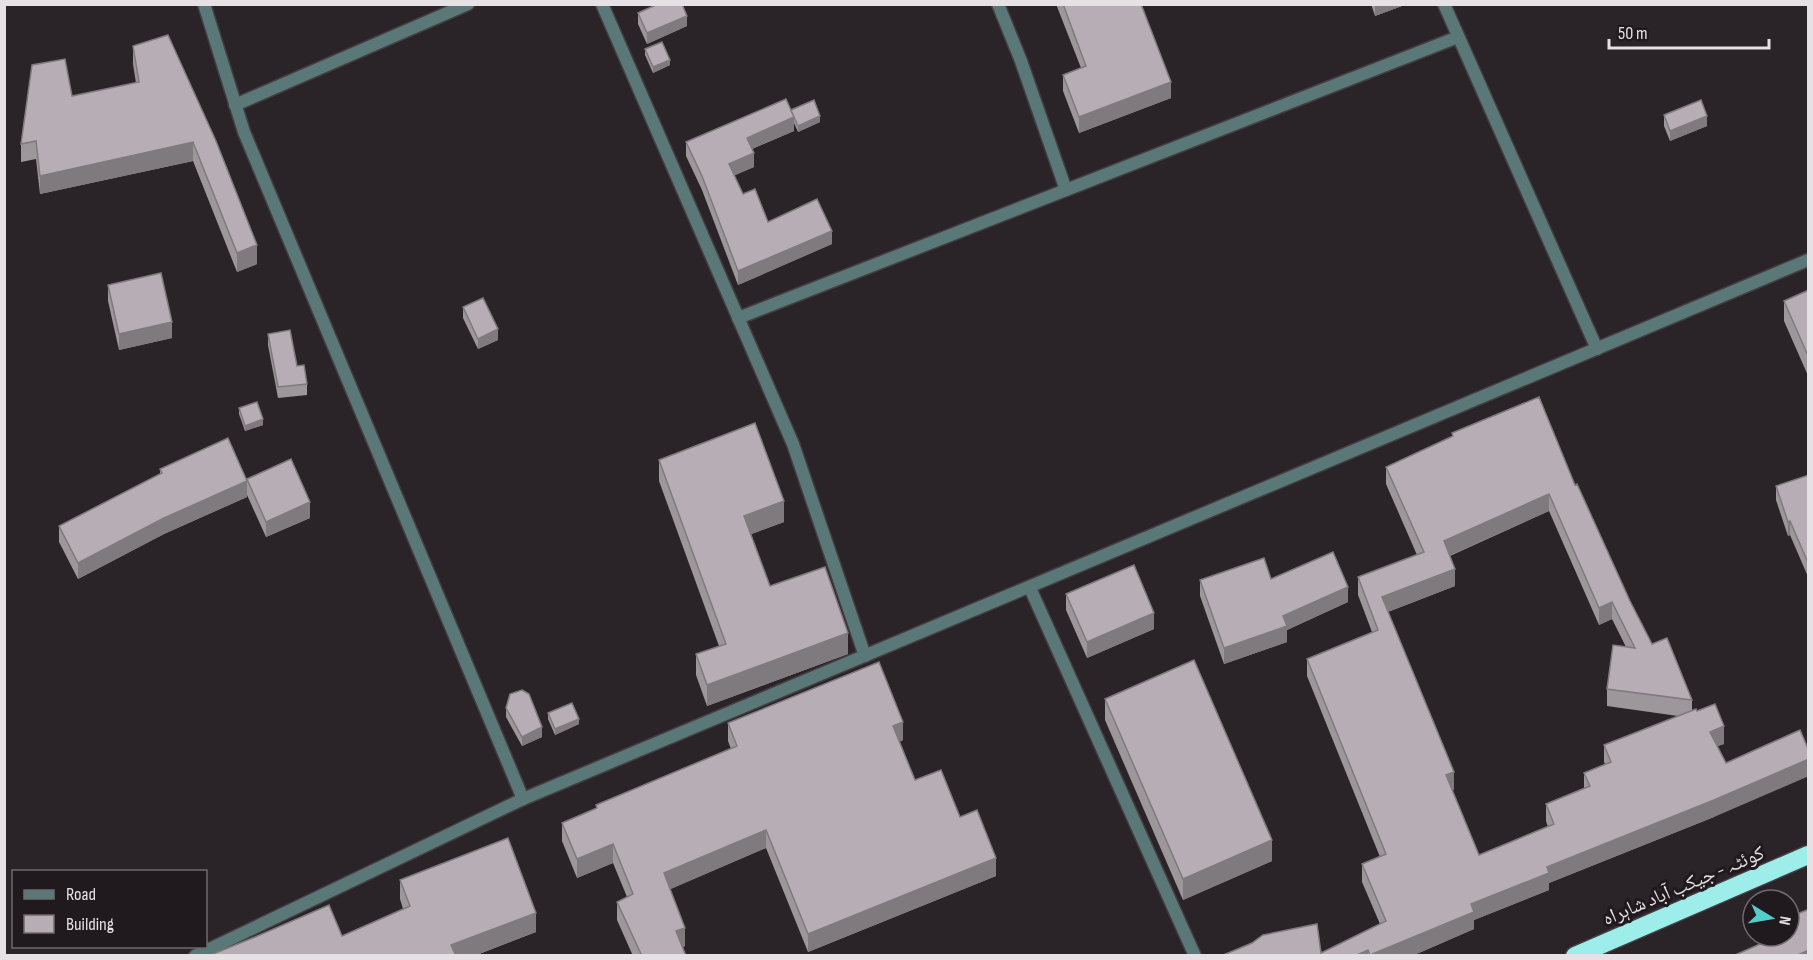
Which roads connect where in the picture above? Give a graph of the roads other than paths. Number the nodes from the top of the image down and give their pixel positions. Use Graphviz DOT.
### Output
graph roads {
  1 [pos="204,4"];
  2 [pos="468,4"];
  3 [pos="602,4"];
  4 [pos="998,4"];
  5 [pos="1444,4"];
  6 [pos="1458,37"];
  7 [pos="235,105"];
  8 [pos="1066,190"];
  9 [pos="1809,260"];
  10 [pos="738,318"];
  11 [pos="1597,349"];
  12 [pos="1030,588"];
  13 [pos="865,656"];
  14 [pos="522,799"];
  15 [pos="1809,855"];
  16 [pos="195,956"];
  17 [pos="1195,956"];
  18 [pos="1575,956"];
  1 -- 7 [label="street"];
  2 -- 7 [label="street"];
  3 -- 10 [label="street"];
  4 -- 8 [label="street"];
  5 -- 6 [label="street"];
  6 -- 8 [label="street"];
  6 -- 11 [label="street"];
  7 -- 14 [label="street"];
  8 -- 10 [label="street"];
  9 -- 11 [label="street"];
  10 -- 13 [label="street"];
  11 -- 12 [label="street"];
  12 -- 13 [label="street"];
  12 -- 17 [label="street"];
  13 -- 14 [label="street"];
  14 -- 16 [label="street"];
  15 -- 18 [label="highway, کوئٹہ - جیکب آباد شاہراہ"];
}
